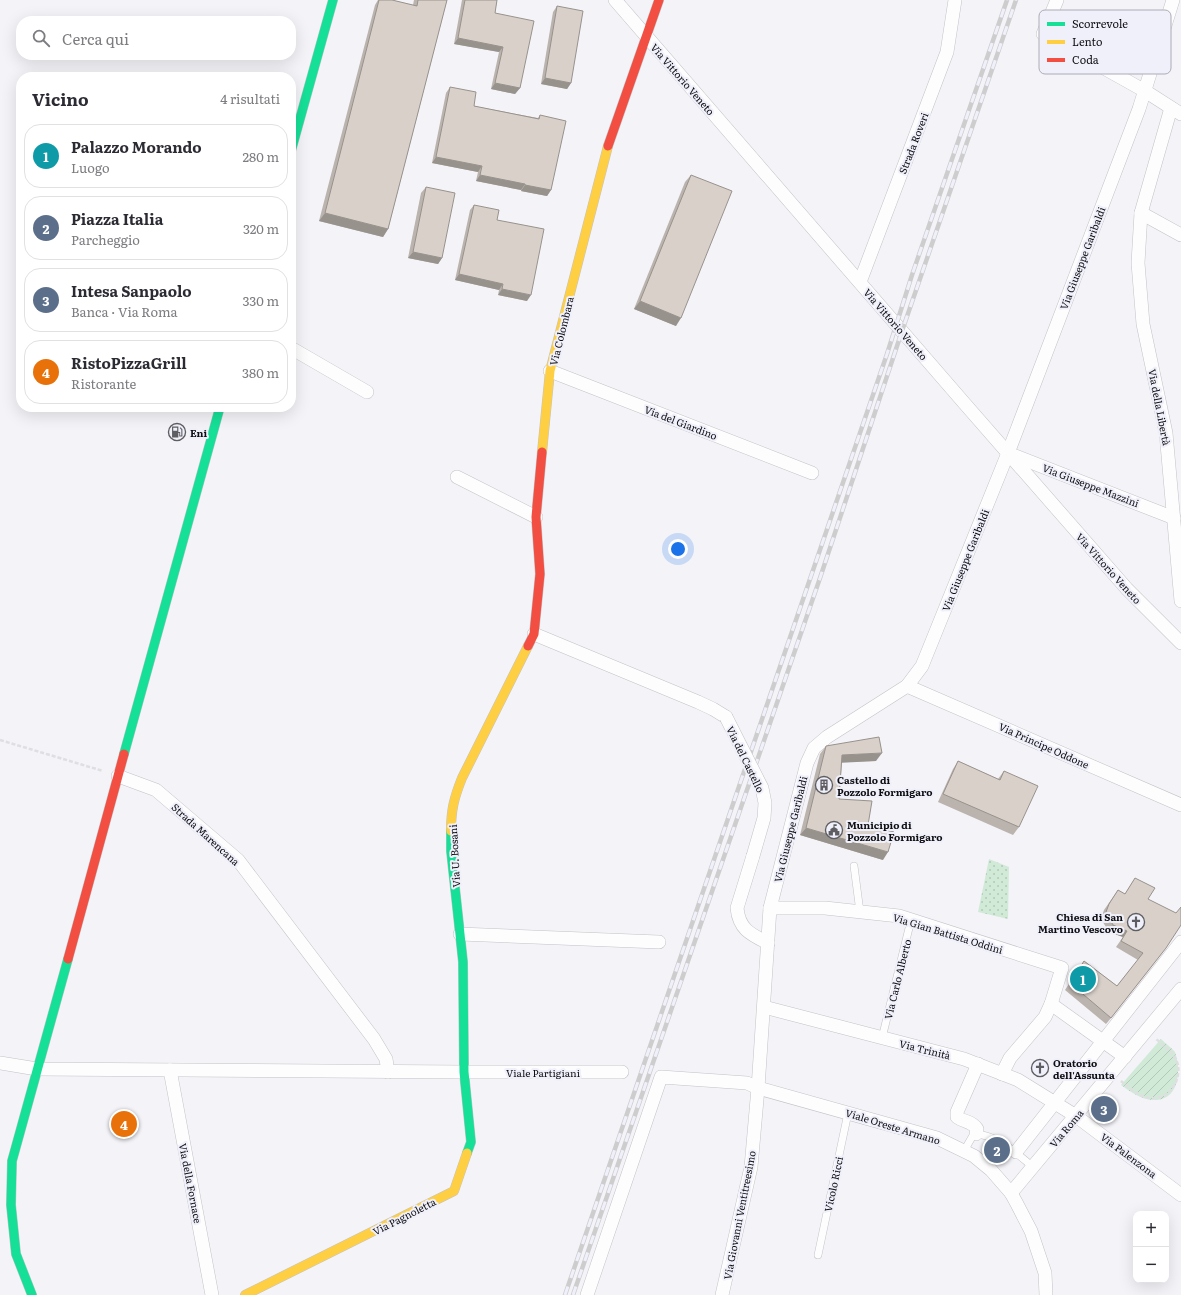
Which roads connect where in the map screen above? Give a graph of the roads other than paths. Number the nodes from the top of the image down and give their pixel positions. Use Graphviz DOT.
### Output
graph roads {
  1 [pos="333,0"];
  2 [pos="615,0"];
  3 [pos="659,0"];
  4 [pos="955,0"];
  5 [pos="1057,0"];
  6 [pos="1173,0"];
  7 [pos="1053,10"];
  8 [pos="1170,10"];
  9 [pos="646,37"];
  10 [pos="1115,74"];
  11 [pos="1150,74"];
  12 [pos="1145,91"];
  13 [pos="1176,111"];
  14 [pos="296,133"];
  15 [pos="1141,213"];
  16 [pos="1181,235"];
  17 [pos="860,282"];
  18 [pos="296,351"];
  19 [pos="550,372"];
  20 [pos="367,392"];
  21 [pos="219,412"];
  22 [pos="1008,453"];
  23 [pos="812,473"];
  24 [pos="457,477"];
  25 [pos="536,517"];
  26 [pos="1174,518"];
  27 [pos="1181,601"];
  28 [pos="534,634"];
  29 [pos="1181,643"];
  30 [pos="907,686"];
  31 [pos="118,776"];
  32 [pos="1181,805"];
  33 [pos="854,866"];
  34 [pos="770,908"];
  35 [pos="860,912"];
  36 [pos="911,920"];
  37 [pos="460,934"];
  38 [pos="659,942"];
  39 [pos="768,942"];
  40 [pos="1181,942"];
  41 [pos="1181,989"];
  42 [pos="1052,1004"];
  43 [pos="764,1007"];
  44 [pos="882,1038"];
  45 [pos="1103,1042"];
  46 [pos="1125,1057"];
  47 [pos="0,1064"];
  48 [pos="978,1064"];
  49 [pos="37,1069"];
  50 [pos="170,1070"];
  51 [pos="388,1072"];
  52 [pos="464,1072"];
  53 [pos="622,1072"];
  54 [pos="1002,1074"];
  55 [pos="758,1088"];
  56 [pos="1055,1103"];
  57 [pos="848,1113"];
  58 [pos="1076,1116"];
  59 [pos="976,1134"];
  60 [pos="964,1152"];
  61 [pos="1016,1152"];
  62 [pos="1033,1167"];
  63 [pos="1011,1193"];
  64 [pos="1181,1195"];
  65 [pos="818,1254"];
  66 [pos="32,1295"];
  67 [pos="212,1295"];
  68 [pos="245,1295"];
  69 [pos="588,1295"];
  70 [pos="722,1295"];
  71 [pos="1046,1295"];
  1 -- 14 [label="street"];
  2 -- 9 [label="street, Via Vittorio Veneto"];
  3 -- 9 [label="street, Via Colombara"];
  4 -- 17 [label="street, Strada Roveri"];
  5 -- 7 [label="street"];
  6 -- 8 [label="street, Via Giuseppe Garibaldi"];
  9 -- 17 [label="street, Via Vittorio Veneto"];
  9 -- 19 [label="street, Via Colombara"];
  10 -- 12 [label="street"];
  11 -- 12 [label="street, Via Giuseppe Garibaldi"];
  12 -- 13 [label="street"];
  12 -- 22 [label="street, Via Giuseppe Garibaldi"];
  13 -- 15 [label="street"];
  15 -- 16 [label="street"];
  15 -- 26 [label="street, Via della Libertà"];
  17 -- 22 [label="street, Via Vittorio Veneto"];
  18 -- 20 [label="street"];
  19 -- 23 [label="street, Via del Giardino"];
  19 -- 25 [label="street, Via Colombara"];
  21 -- 31 [label="street"];
  22 -- 26 [label="street, Via Giuseppe Mazzini"];
  22 -- 29 [label="street, Via Vittorio Veneto"];
  22 -- 30 [label="street, Via Giuseppe Garibaldi"];
  24 -- 25 [label="street"];
  25 -- 28 [label="street, Via Colombara"];
  26 -- 27 [label="street, Via della Libertà"];
  28 -- 37 [label="street, Via U. Bosani"];
  28 -- 39 [label="street, Via del Castello, bridge"];
  30 -- 32 [label="street, Via Principe Oddone"];
  30 -- 34 [label="street, Via Giuseppe Garibaldi"];
  31 -- 49 [label="street"];
  31 -- 51 [label="street, Strada Marencana"];
  33 -- 35 [label="lane"];
  34 -- 35 [label="street, Via Gian Battista Oddini"];
  34 -- 39 [label="street, Via Giuseppe Garibaldi"];
  35 -- 36 [label="street, Via Gian Battista Oddini"];
  36 -- 42 [label="street, Via Gian Battista Oddini"];
  36 -- 44 [label="lane, Via Carlo Alberto"];
  37 -- 38 [label="street"];
  37 -- 52 [label="street, Via U. Bosani"];
  39 -- 43 [label="street, Via Giuseppe Garibaldi"];
  40 -- 45 [label="street"];
  41 -- 46 [label="street, Via Roma"];
  42 -- 45 [label="street"];
  42 -- 54 [label="street"];
  43 -- 44 [label="street, Via Trinità"];
  43 -- 55 [label="street, Via Giuseppe Garibaldi"];
  44 -- 48 [label="street, Via Trinità"];
  45 -- 46 [label="street"];
  45 -- 56 [label="street"];
  46 -- 58 [label="street, Via Roma"];
  47 -- 49 [label="street, Viale Partigiani"];
  48 -- 54 [label="street, Via Trinità"];
  48 -- 59 [label="street"];
  49 -- 50 [label="street, Viale Partigiani"];
  49 -- 66 [label="street"];
  50 -- 51 [label="street, Viale Partigiani"];
  50 -- 67 [label="street, Via della Fornace"];
  51 -- 52 [label="street, Viale Partigiani"];
  52 -- 53 [label="street, Viale Partigiani"];
  52 -- 68 [label="street, Via Pagnoletta"];
  54 -- 56 [label="street, Via Trinità"];
  55 -- 57 [label="street, Viale Oreste Armano"];
  55 -- 69 [label="street, Viale Oreste Armano"];
  55 -- 70 [label="street, Via Giovanni Ventitreesimo"];
  56 -- 58 [label="street, Via Trinità"];
  56 -- 61 [label="street"];
  57 -- 60 [label="street, Viale Oreste Armano"];
  57 -- 65 [label="lane, Vicolo Ricci"];
  58 -- 62 [label="street, Via Roma"];
  58 -- 64 [label="street, Via Palenzona"];
  59 -- 60 [label="lane"];
  59 -- 61 [label="lane"];
  60 -- 63 [label="street, Viale Oreste Armano"];
  61 -- 62 [label="lane"];
  62 -- 63 [label="street, Via Roma"];
  63 -- 71 [label="street, Viale Oreste Armano"];
}
